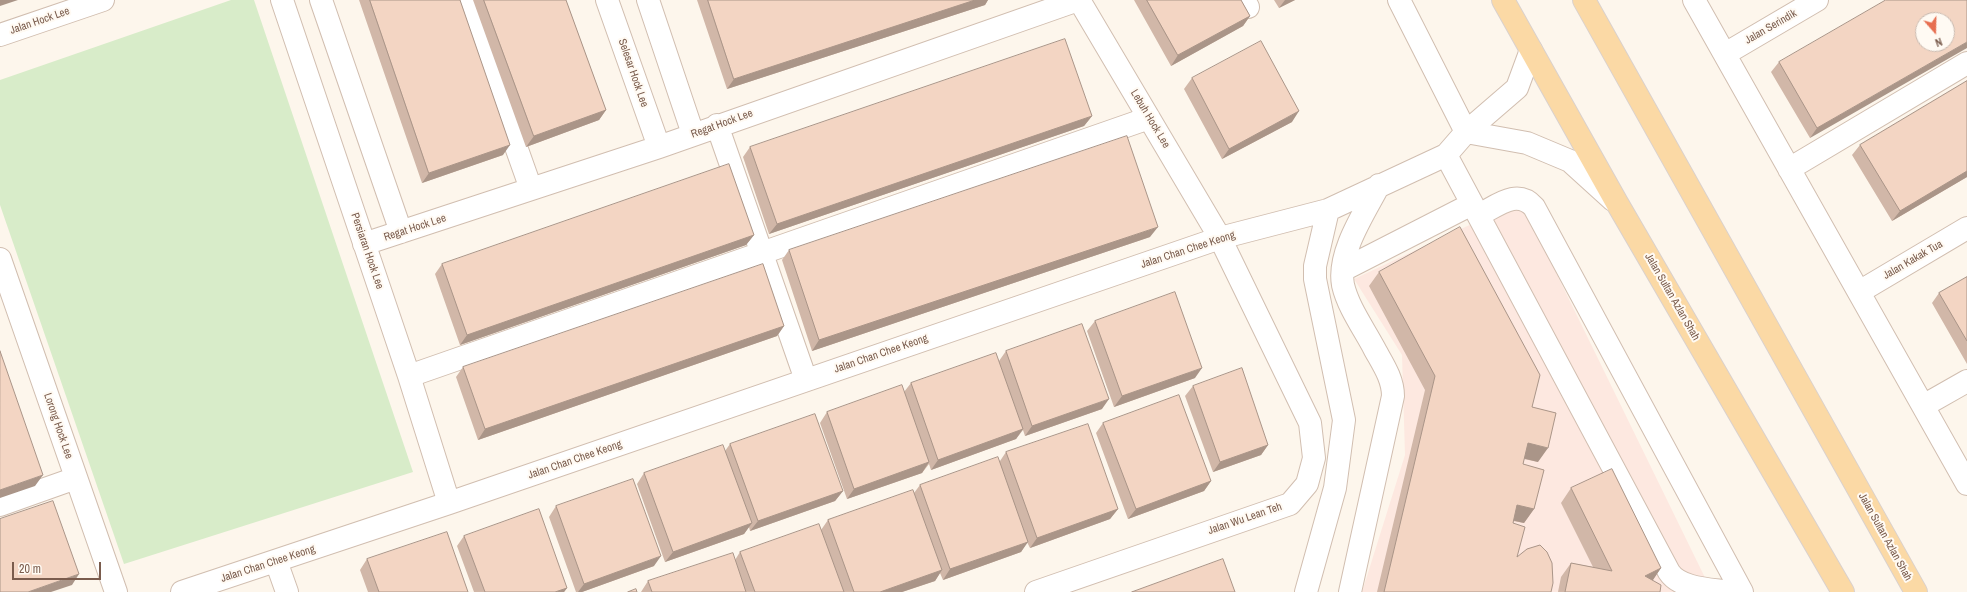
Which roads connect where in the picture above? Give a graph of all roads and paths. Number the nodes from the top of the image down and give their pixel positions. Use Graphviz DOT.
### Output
graph roads {
  1 [pos="103,0"];
  2 [pos="282,0"];
  3 [pos="321,0"];
  4 [pos="464,0"];
  5 [pos="607,0"];
  6 [pos="648,0"];
  7 [pos="1079,0"];
  8 [pos="1399,0"];
  9 [pos="1503,0"];
  10 [pos="1584,0"];
  11 [pos="1694,0"];
  12 [pos="1817,0"];
  13 [pos="0,35"];
  14 [pos="1531,50"];
  15 [pos="1725,54"];
  16 [pos="1967,63"];
  17 [pos="1149,118"];
  18 [pos="717,125"];
  19 [pos="1466,132"];
  20 [pos="693,134"];
  21 [pos="659,147"];
  22 [pos="1446,155"];
  23 [pos="1789,169"];
  24 [pos="1379,185"];
  25 [pos="531,189"];
  26 [pos="1617,203"];
  27 [pos="1328,210"];
  28 [pos="1476,210"];
  29 [pos="1967,228"];
  30 [pos="401,232"];
  31 [pos="1220,238"];
  32 [pos="364,244"];
  33 [pos="761,253"];
  34 [pos="0,259"];
  35 [pos="1343,270"];
  36 [pos="1859,292"];
  37 [pos="409,376"];
  38 [pos="806,380"];
  39 [pos="1967,381"];
  40 [pos="1923,406"];
  41 [pos="76,478"];
  42 [pos="1967,484"];
  43 [pos="449,502"];
  44 [pos="0,505"];
  45 [pos="276,561"];
  46 [pos="116,592"];
  47 [pos="182,592"];
  48 [pos="287,592"];
  49 [pos="1036,592"];
  50 [pos="1306,592"];
  51 [pos="1350,592"];
  52 [pos="1730,592"];
  53 [pos="1742,592"];
  54 [pos="1843,592"];
  55 [pos="1916,592"];
  1 -- 13 [label="street, Jalan Hock Lee"];
  2 -- 32 [label="street, Persiaran Hock Lee"];
  3 -- 30 [label="street"];
  4 -- 25 [label="street"];
  5 -- 21 [label="street, Selesar Hock Lee"];
  6 -- 20 [label="street"];
  7 -- 17 [label="street, Lebuh Hock Lee"];
  7 -- 18 [label="street, Regat Hock Lee"];
  8 -- 19 [label="street"];
  9 -- 14 [label="main road, Jalan Sultan Azlan Shah"];
  10 -- 55 [label="main road, Jalan Sultan Azlan Shah"];
  11 -- 15 [label="street"];
  12 -- 15 [label="street, Jalan Serindik"];
  14 -- 19 [label="street, Jalan Chan Chee Keong"];
  14 -- 26 [label="main road, Jalan Sultan Azlan Shah"];
  15 -- 23 [label="street"];
  16 -- 23 [label="street"];
  17 -- 31 [label="street, Lebuh Hock Lee"];
  17 -- 33 [label="street"];
  18 -- 20 [label="street, Regat Hock Lee"];
  18 -- 33 [label="street"];
  19 -- 22 [label="street, Jalan Chan Chee Keong"];
  19 -- 26 [label="street"];
  20 -- 21 [label="street, Regat Hock Lee"];
  21 -- 25 [label="street, Regat Hock Lee"];
  22 -- 24 [label="street, Jalan Chan Chee Keong"];
  22 -- 28 [label="street"];
  23 -- 36 [label="street"];
  24 -- 27 [label="street, Jalan Chan Chee Keong"];
  24 -- 35 [label="street"];
  25 -- 30 [label="street, Regat Hock Lee"];
  26 -- 54 [label="main road, Jalan Sultan Azlan Shah"];
  27 -- 31 [label="street, Jalan Chan Chee Keong"];
  27 -- 50 [label="street"];
  28 -- 35 [label="street"];
  28 -- 52 [label="street"];
  28 -- 53 [label="street"];
  29 -- 36 [label="street, Jalan Kakak Tua"];
  30 -- 32 [label="street, Regat Hock Lee"];
  31 -- 38 [label="street, Jalan Chan Chee Keong"];
  31 -- 49 [label="street, Jalan Wu Lean Teh"];
  32 -- 37 [label="street, Persiaran Hock Lee"];
  33 -- 37 [label="street"];
  33 -- 38 [label="street"];
  34 -- 41 [label="street, Lorong Hock Lee"];
  35 -- 51 [label="street"];
  36 -- 40 [label="street"];
  37 -- 43 [label="street, Persiaran Hock Lee"];
  38 -- 43 [label="street, Jalan Chan Chee Keong"];
  39 -- 40 [label="street"];
  40 -- 42 [label="street"];
  41 -- 44 [label="street"];
  41 -- 46 [label="street, Lorong Hock Lee"];
  43 -- 45 [label="street, Jalan Chan Chee Keong"];
  45 -- 47 [label="street, Jalan Chan Chee Keong"];
  45 -- 48 [label="street"];
}
